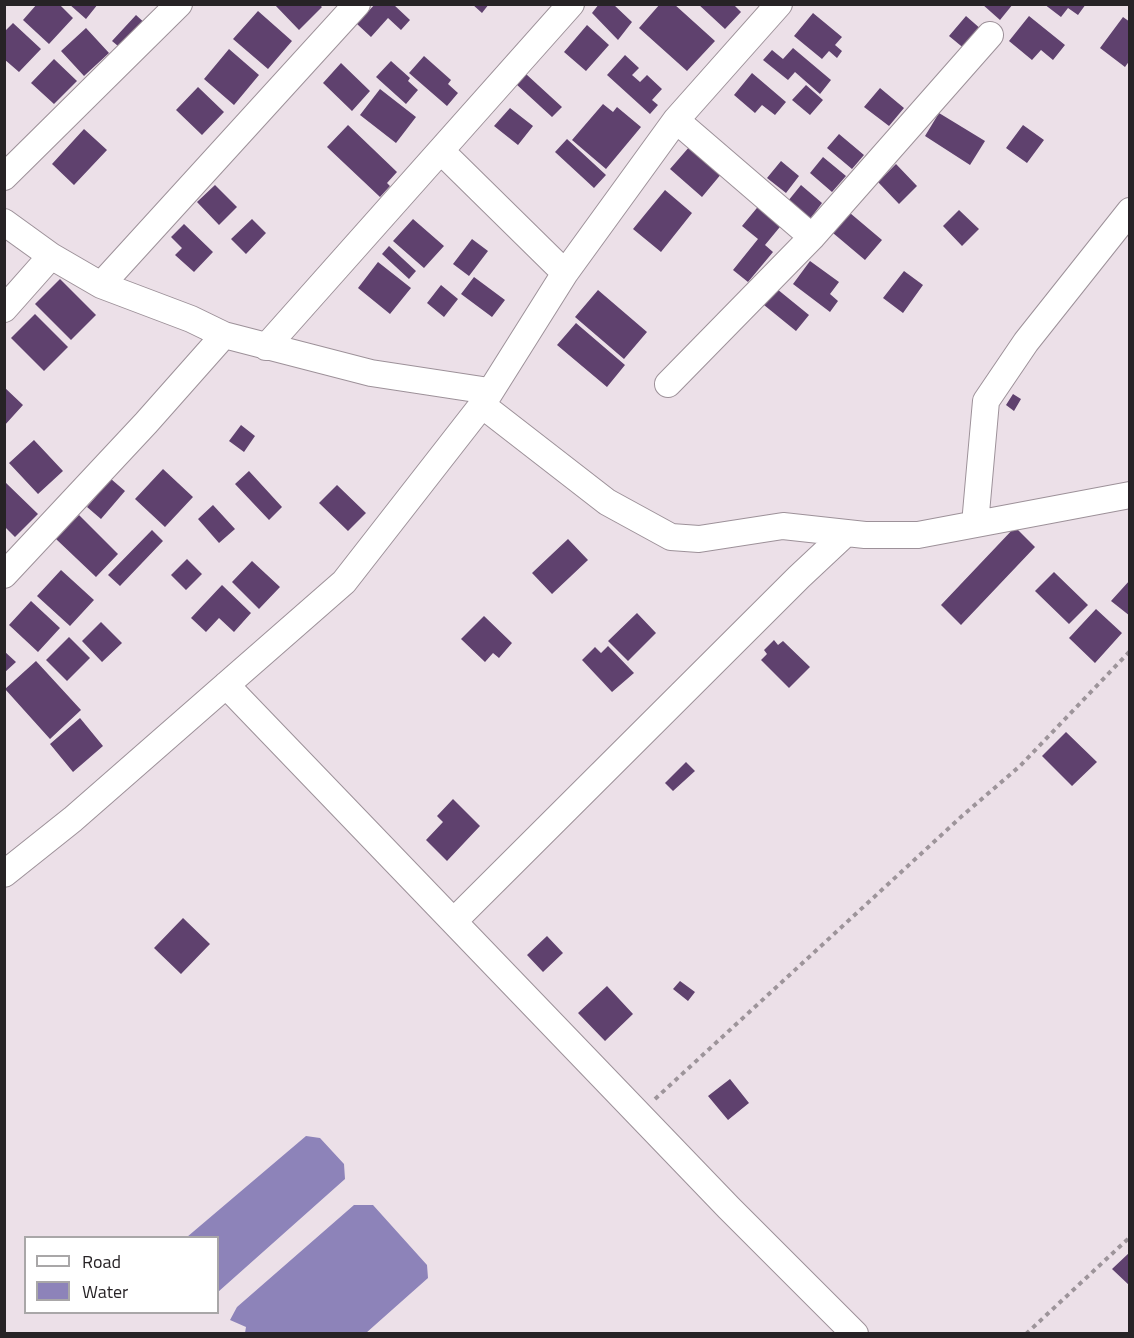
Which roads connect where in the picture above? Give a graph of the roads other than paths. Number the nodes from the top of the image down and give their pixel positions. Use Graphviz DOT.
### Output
graph roads {
  1 [pos="179,4"];
  2 [pos="357,4"];
  3 [pos="572,4"];
  4 [pos="777,5"];
  5 [pos="990,35"];
  6 [pos="676,120"];
  7 [pos="441,151"];
  8 [pos="4,177"];
  9 [pos="1130,211"];
  10 [pos="4,222"];
  11 [pos="812,237"];
  12 [pos="51,256"];
  13 [pos="565,273"];
  14 [pos="101,285"];
  15 [pos="4,309"];
  16 [pos="224,335"];
  17 [pos="266,347"];
  18 [pos="668,384"];
  19 [pos="485,398"];
  20 [pos="1130,495"];
  21 [pos="975,524"];
  22 [pos="846,533"];
  23 [pos="4,575"];
  24 [pos="226,685"];
  25 [pos="4,874"];
  26 [pos="454,921"];
  27 [pos="855,1334"];
  1 -- 8 [label="street"];
  2 -- 14 [label="street"];
  3 -- 7 [label="street"];
  4 -- 6 [label="street"];
  5 -- 11 [label="street"];
  6 -- 11 [label="street"];
  6 -- 13 [label="street"];
  7 -- 13 [label="street"];
  7 -- 17 [label="street"];
  9 -- 21 [label="street"];
  10 -- 12 [label="street"];
  11 -- 18 [label="street"];
  12 -- 14 [label="street"];
  12 -- 15 [label="street"];
  13 -- 19 [label="street"];
  14 -- 16 [label="street"];
  16 -- 17 [label="street"];
  16 -- 23 [label="street"];
  17 -- 19 [label="street"];
  19 -- 22 [label="street"];
  19 -- 24 [label="street"];
  20 -- 21 [label="street"];
  21 -- 22 [label="street"];
  22 -- 26 [label="street"];
  24 -- 25 [label="street"];
  24 -- 26 [label="street"];
  26 -- 27 [label="street"];
}
